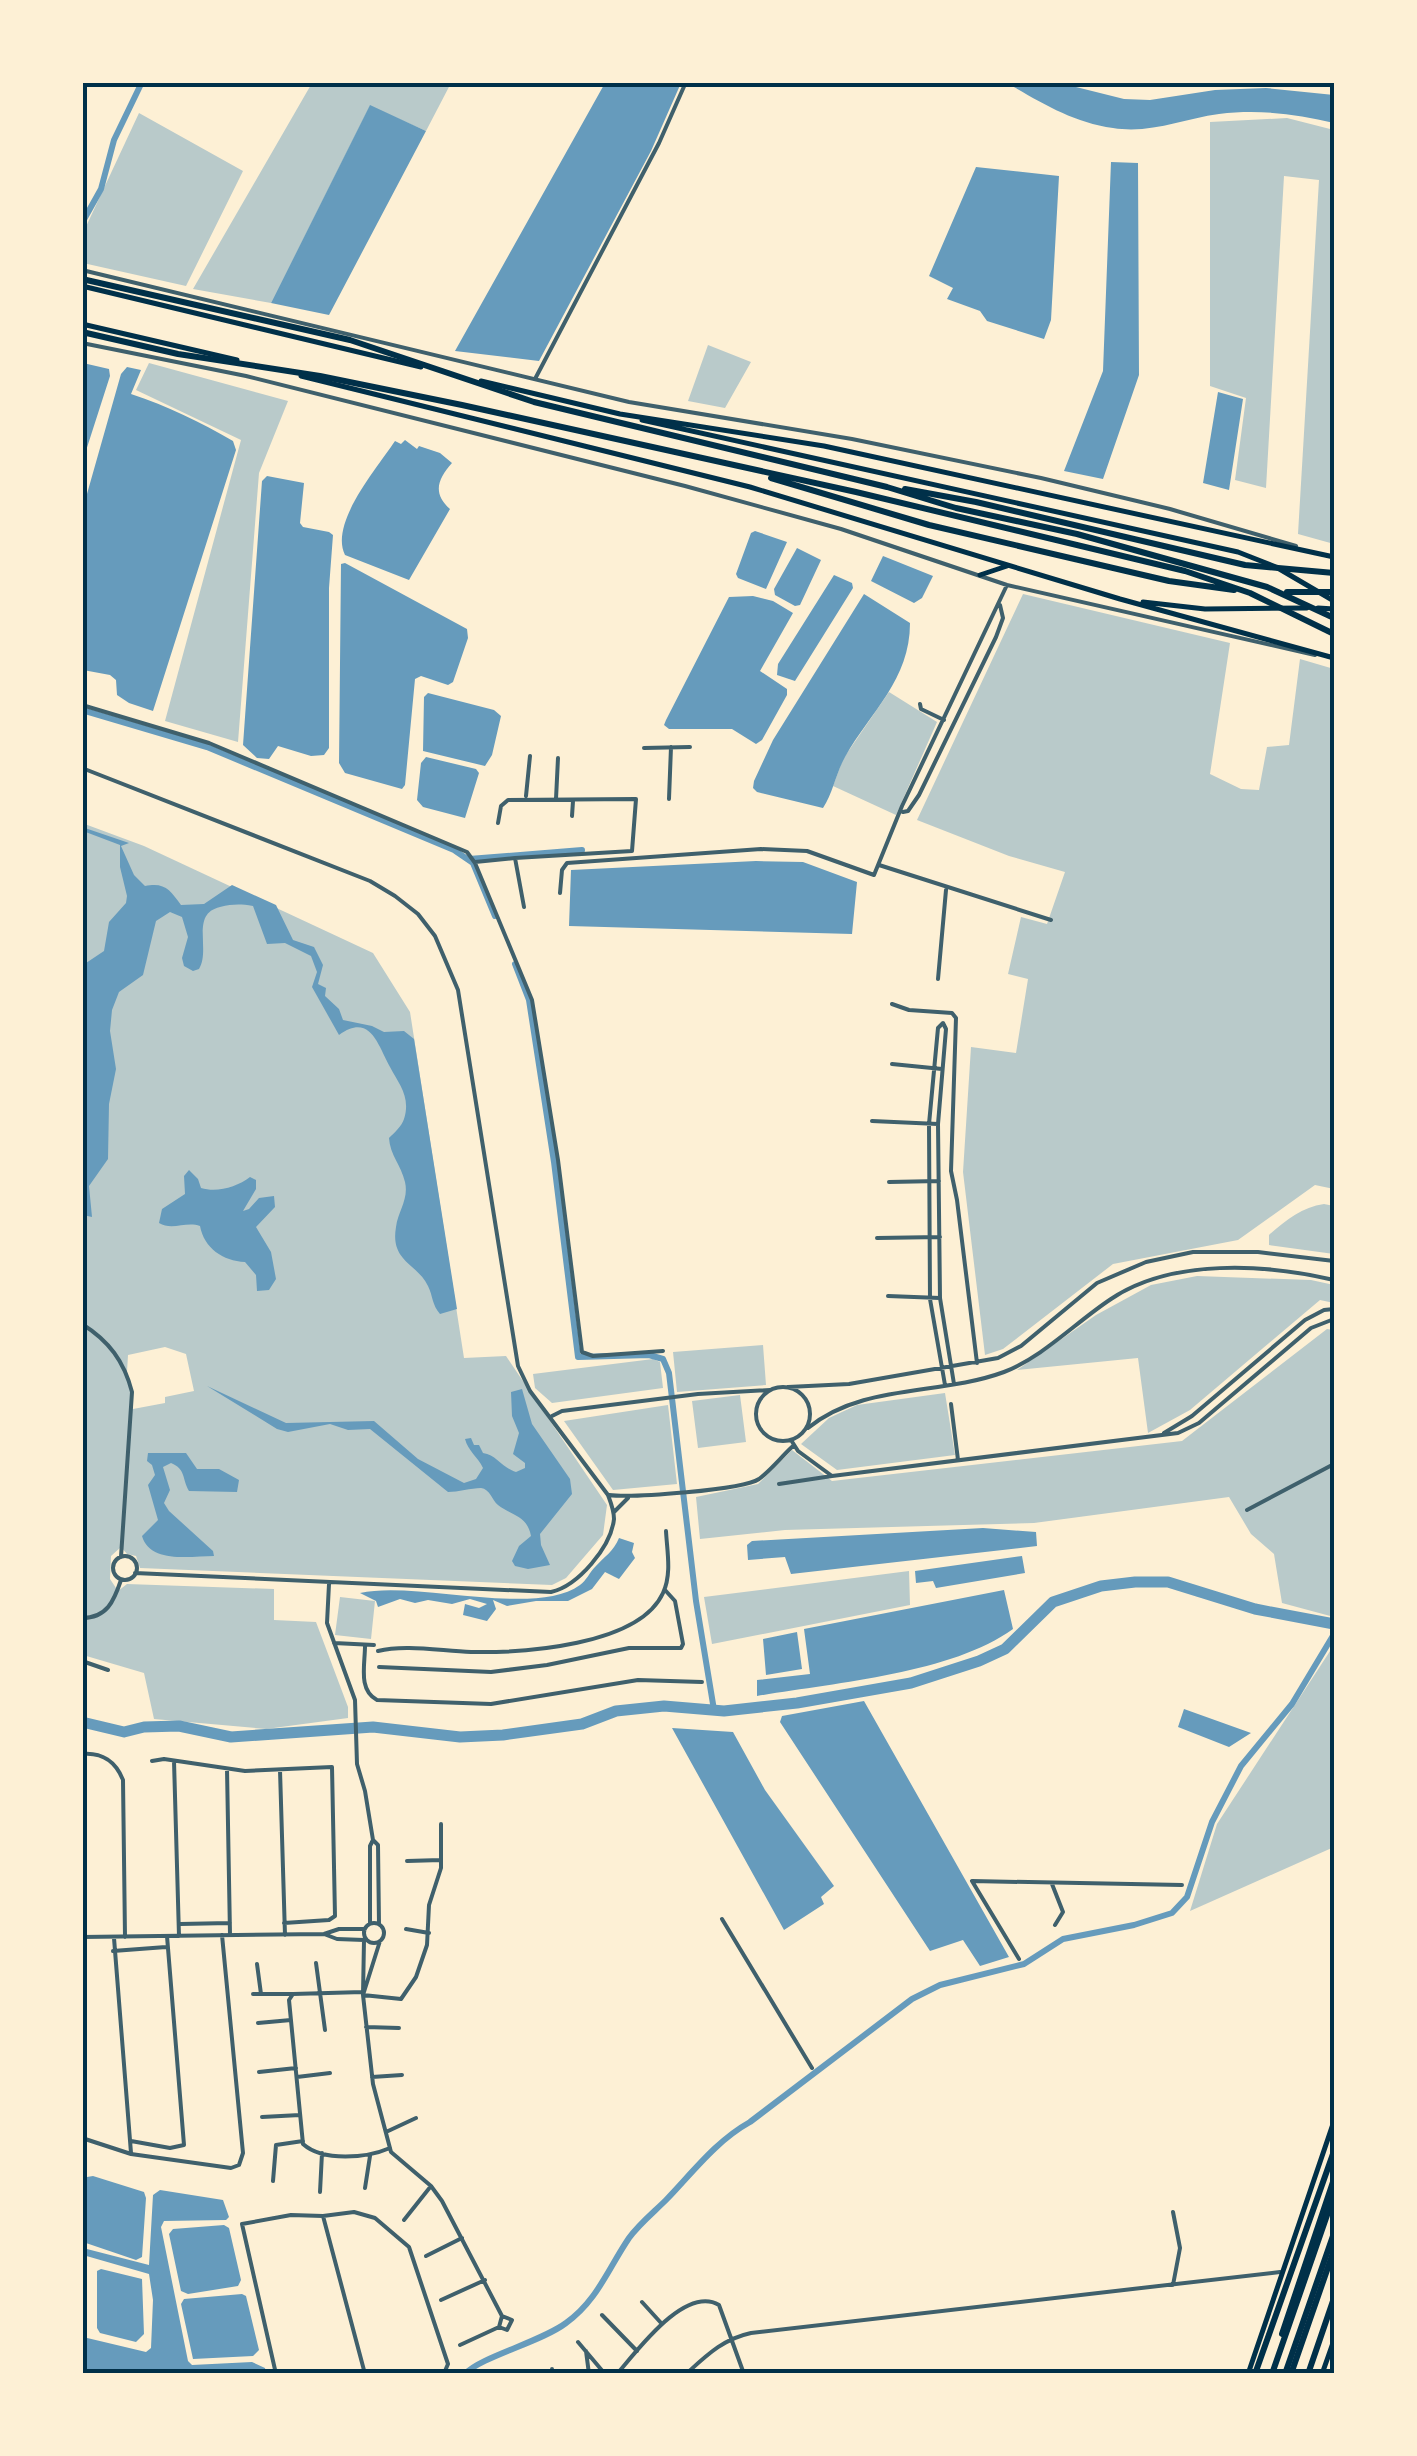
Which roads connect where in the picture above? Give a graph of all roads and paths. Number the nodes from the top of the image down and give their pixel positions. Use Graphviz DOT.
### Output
graph roads {
  1 [pos="686,82"];
  2 [pos="82,270"];
  3 [pos="82,283"];
  4 [pos="82,324"];
  5 [pos="82,332"];
  6 [pos="82,343"];
  7 [pos="536,379"];
  8 [pos="620,414"];
  9 [pos="741,469"];
  10 [pos="888,488"];
  11 [pos="1323,554"];
  12 [pos="1334,556"];
  13 [pos="1010,565"];
  14 [pos="1334,573"];
  15 [pos="980,575"];
  16 [pos="1007,584"];
  17 [pos="1334,592"];
  18 [pos="1120,599"];
  19 [pos="1000,605"];
  20 [pos="1334,605"];
  21 [pos="1334,618"];
  22 [pos="1334,634"];
  23 [pos="1334,658"];
  24 [pos="920,704"];
  25 [pos="82,706"];
  26 [pos="944,720"];
  27 [pos="690,747"];
  28 [pos="644,748"];
  29 [pos="671,748"];
  30 [pos="530,756"];
  31 [pos="558,758"];
  32 [pos="82,768"];
  33 [pos="526,798"];
  34 [pos="573,799"];
  35 [pos="668,799"];
  36 [pos="556,800"];
  37 [pos="903,812"];
  38 [pos="572,816"];
  39 [pos="498,823"];
  40 [pos="515,858"];
  41 [pos="474,861"];
  42 [pos="877,864"];
  43 [pos="946,888"];
  44 [pos="560,893"];
  45 [pos="524,908"];
  46 [pos="1050,920"];
  47 [pos="938,979"];
  48 [pos="892,1004"];
  49 [pos="892,1064"];
  50 [pos="934,1069"];
  51 [pos="943,1070"];
  52 [pos="872,1121"];
  53 [pos="929,1124"];
  54 [pos="938,1124"];
  55 [pos="939,1181"];
  56 [pos="890,1182"];
  57 [pos="930,1182"];
  58 [pos="932,1237"];
  59 [pos="940,1237"];
  60 [pos="877,1238"];
  61 [pos="1334,1261"];
  62 [pos="1334,1280"];
  63 [pos="888,1296"];
  64 [pos="940,1298"];
  65 [pos="930,1299"];
  66 [pos="1334,1309"];
  67 [pos="1334,1319"];
  68 [pos="82,1324"];
  69 [pos="663,1351"];
  70 [pos="977,1363"];
  71 [pos="951,1366"];
  72 [pos="942,1368"];
  73 [pos="954,1384"];
  74 [pos="945,1386"];
  75 [pos="788,1387"];
  76 [pos="770,1390"];
  77 [pos="951,1404"];
  78 [pos="552,1416"];
  79 [pos="808,1428"];
  80 [pos="1160,1436"];
  81 [pos="792,1443"];
  82 [pos="958,1460"];
  83 [pos="1334,1464"];
  84 [pos="832,1476"];
  85 [pos="779,1484"];
  86 [pos="608,1494"];
  87 [pos="628,1498"];
  88 [pos="1248,1510"];
  89 [pos="614,1512"];
  90 [pos="666,1531"];
  91 [pos="121,1557"];
  92 [pos="135,1574"];
  93 [pos="121,1579"];
  94 [pos="329,1584"];
  95 [pos="665,1590"];
  96 [pos="82,1618"];
  97 [pos="332,1643"];
  98 [pos="373,1647"];
  99 [pos="82,1660"];
  100 [pos="379,1667"];
  101 [pos="108,1670"];
  102 [pos="702,1682"];
  103 [pos="82,1754"];
  104 [pos="152,1761"];
  105 [pos="174,1762"];
  106 [pos="227,1769"];
  107 [pos="280,1770"];
  108 [pos="441,1824"];
  109 [pos="373,1840"];
  110 [pos="441,1860"];
  111 [pos="407,1862"];
  112 [pos="1052,1884"];
  113 [pos="1182,1885"];
  114 [pos="722,1918"];
  115 [pos="284,1922"];
  116 [pos="230,1923"];
  117 [pos="370,1923"];
  118 [pos="178,1924"];
  119 [pos="379,1924"];
  120 [pos="1055,1925"];
  121 [pos="364,1929"];
  122 [pos="406,1929"];
  123 [pos="429,1933"];
  124 [pos="222,1934"];
  125 [pos="230,1934"];
  126 [pos="324,1934"];
  127 [pos="284,1935"];
  128 [pos="167,1936"];
  129 [pos="179,1936"];
  130 [pos="82,1937"];
  131 [pos="114,1938"];
  132 [pos="125,1938"];
  133 [pos="366,1940"];
  134 [pos="380,1941"];
  135 [pos="166,1947"];
  136 [pos="113,1950"];
  137 [pos="1019,1960"];
  138 [pos="316,1963"];
  139 [pos="257,1964"];
  140 [pos="253,1994"];
  141 [pos="260,1994"];
  142 [pos="293,1994"];
  143 [pos="318,1994"];
  144 [pos="363,1994"];
  145 [pos="291,2020"];
  146 [pos="258,2023"];
  147 [pos="366,2028"];
  148 [pos="399,2028"];
  149 [pos="324,2030"];
  150 [pos="296,2068"];
  151 [pos="812,2068"];
  152 [pos="259,2072"];
  153 [pos="330,2073"];
  154 [pos="402,2075"];
  155 [pos="296,2077"];
  156 [pos="372,2078"];
  157 [pos="300,2114"];
  158 [pos="262,2117"];
  159 [pos="416,2118"];
  160 [pos="1334,2121"];
  161 [pos="386,2132"];
  162 [pos="82,2138"];
  163 [pos="303,2141"];
  164 [pos="132,2142"];
  165 [pos="390,2148"];
  166 [pos="1334,2150"];
  167 [pos="322,2153"];
  168 [pos="131,2154"];
  169 [pos="370,2156"];
  170 [pos="1334,2179"];
  171 [pos="272,2181"];
  172 [pos="431,2186"];
  173 [pos="366,2188"];
  174 [pos="320,2192"];
  175 [pos="1334,2195"];
  176 [pos="1173,2212"];
  177 [pos="322,2216"];
  178 [pos="404,2220"];
  179 [pos="1334,2234"];
  180 [pos="462,2238"];
  181 [pos="1334,2250"];
  182 [pos="426,2256"];
  183 [pos="1280,2272"];
  184 [pos="485,2280"];
  185 [pos="1173,2284"];
  186 [pos="1334,2298"];
  187 [pos="441,2300"];
  188 [pos="642,2302"];
  189 [pos="602,2315"];
  190 [pos="502,2316"];
  191 [pos="662,2324"];
  192 [pos="499,2327"];
  193 [pos="733,2337"];
  194 [pos="1334,2340"];
  195 [pos="578,2342"];
  196 [pos="460,2345"];
  197 [pos="637,2351"];
  198 [pos="586,2352"];
  199 [pos="686,2373"];
  200 [pos="276,2374"];
  201 [pos="365,2374"];
  202 [pos="434,2374"];
  203 [pos="589,2374"];
  204 [pos="606,2374"];
  205 [pos="617,2374"];
  206 [pos="744,2374"];
  207 [pos="1248,2374"];
  208 [pos="1256,2374"];
  209 [pos="1271,2374"];
  210 [pos="1288,2374"];
  211 [pos="1308,2374"];
  212 [pos="1322,2374"];
  1 -- 7 [label="street"];
  2 -- 7 [label="street"];
  3 -- 8 [label="main road"];
  3 -- 10 [label="highway"];
  4 -- 13 [label="main road"];
  5 -- 9 [label="highway"];
  6 -- 15 [label="street"];
  7 -- 11 [label="street"];
  8 -- 11 [label="main road"];
  8 -- 20 [label="main road"];
  9 -- 17 [label="highway"];
  9 -- 22 [label="highway"];
  10 -- 14 [label="highway"];
  10 -- 21 [label="highway"];
  11 -- 12 [label="main road"];
  13 -- 15 [label="main road"];
  13 -- 18 [label="main road"];
  15 -- 16 [label="street"];
  16 -- 19 [label="street"];
  16 -- 23 [label="street"];
  18 -- 20 [label="main road"];
  18 -- 23 [label="main road"];
  19 -- 26 [label="street"];
  19 -- 37 [label="street"];
  24 -- 26 [label="street"];
  25 -- 41 [label="street"];
  26 -- 37 [label="street"];
  27 -- 29 [label="street"];
  28 -- 29 [label="street"];
  29 -- 35 [label="street"];
  30 -- 33 [label="street"];
  31 -- 36 [label="street"];
  32 -- 78 [label="street"];
  33 -- 36 [label="street"];
  33 -- 39 [label="street"];
  34 -- 36 [label="street"];
  34 -- 38 [label="street"];
  34 -- 40 [label="street"];
  37 -- 42 [label="street"];
  40 -- 41 [label="street"];
  40 -- 45 [label="street"];
  41 -- 69 [label="street"];
  42 -- 43 [label="street"];
  42 -- 44 [label="street"];
  43 -- 46 [label="street"];
  43 -- 47 [label="street"];
  48 -- 70 [label="street"];
  49 -- 50 [label="street"];
  50 -- 51 [label="street"];
  50 -- 51 [label="street"];
  50 -- 53 [label="street"];
  51 -- 54 [label="street"];
  52 -- 53 [label="street"];
  53 -- 54 [label="street"];
  53 -- 57 [label="street"];
  54 -- 55 [label="street"];
  55 -- 57 [label="street"];
  55 -- 59 [label="street"];
  56 -- 57 [label="street"];
  57 -- 58 [label="street"];
  58 -- 59 [label="street"];
  58 -- 60 [label="street"];
  58 -- 65 [label="street"];
  59 -- 64 [label="street"];
  61 -- 70 [label="street"];
  62 -- 73 [label="street"];
  63 -- 65 [label="street"];
  64 -- 65 [label="street"];
  64 -- 71 [label="street"];
  65 -- 72 [label="street"];
  66 -- 80 [label="street"];
  67 -- 80 [label="street"];
  68 -- 91 [label="street"];
  70 -- 71 [label="street"];
  71 -- 72 [label="street"];
  71 -- 73 [label="street"];
  72 -- 74 [label="street"];
  72 -- 75 [label="street"];
  73 -- 74 [label="street"];
  74 -- 79 [label="street"];
  75 -- 76 [label="street"];
  75 -- 79 [label="street"];
  76 -- 78 [label="street"];
  76 -- 81 [label="street"];
  77 -- 82 [label="street"];
  78 -- 86 [label="street"];
  79 -- 81 [label="street"];
  80 -- 82 [label="street"];
  81 -- 84 [label="street"];
  81 -- 87 [label="street"];
  82 -- 84 [label="street"];
  83 -- 88 [label="street"];
  84 -- 85 [label="street"];
  86 -- 87 [label="street"];
  86 -- 89 [label="street"];
  87 -- 89 [label="street"];
  89 -- 94 [label="street"];
  90 -- 95 [label="street"];
  91 -- 92 [label="street"];
  91 -- 93 [label="street"];
  92 -- 93 [label="street"];
  92 -- 94 [label="street"];
  93 -- 96 [label="street"];
  94 -- 97 [label="street"];
  95 -- 98 [label="street"];
  95 -- 100 [label="street"];
  97 -- 98 [label="street"];
  97 -- 109 [label="street"];
  98 -- 102 [label="street"];
  99 -- 101 [label="street"];
  103 -- 132 [label="street"];
  104 -- 105 [label="street"];
  105 -- 106 [label="street"];
  105 -- 118 [label="street"];
  106 -- 107 [label="street"];
  106 -- 116 [label="street"];
  107 -- 115 [label="street"];
  107 -- 115 [label="street"];
  108 -- 110 [label="street"];
  109 -- 117 [label="street"];
  109 -- 119 [label="street"];
  110 -- 111 [label="street"];
  110 -- 123 [label="street"];
  112 -- 113 [label="street"];
  112 -- 120 [label="street"];
  112 -- 137 [label="street"];
  114 -- 151 [label="street"];
  115 -- 127 [label="street"];
  116 -- 118 [label="street"];
  116 -- 125 [label="street"];
  117 -- 119 [label="street"];
  117 -- 121 [label="street"];
  118 -- 129 [label="street"];
  119 -- 134 [label="street"];
  121 -- 126 [label="street"];
  121 -- 133 [label="street"];
  122 -- 123 [label="street"];
  123 -- 144 [label="street"];
  124 -- 125 [label="street"];
  124 -- 129 [label="street"];
  124 -- 168 [label="street"];
  125 -- 127 [label="street"];
  126 -- 127 [label="street"];
  126 -- 133 [label="street"];
  128 -- 129 [label="street"];
  128 -- 132 [label="street"];
  128 -- 135 [label="street"];
  130 -- 131 [label="street"];
  131 -- 132 [label="street"];
  131 -- 136 [label="street"];
  133 -- 134 [label="street"];
  133 -- 144 [label="street"];
  134 -- 144 [label="street"];
  135 -- 136 [label="street"];
  135 -- 164 [label="street"];
  136 -- 164 [label="street"];
  138 -- 143 [label="street"];
  139 -- 141 [label="street"];
  140 -- 141 [label="street"];
  141 -- 142 [label="street"];
  142 -- 143 [label="street"];
  142 -- 145 [label="street"];
  143 -- 144 [label="street"];
  143 -- 149 [label="street"];
  144 -- 147 [label="street"];
  145 -- 146 [label="street"];
  145 -- 150 [label="street"];
  147 -- 148 [label="street"];
  147 -- 156 [label="street"];
  150 -- 152 [label="street"];
  150 -- 155 [label="street"];
  153 -- 155 [label="street"];
  154 -- 156 [label="street"];
  155 -- 157 [label="street"];
  156 -- 161 [label="street"];
  157 -- 158 [label="street"];
  157 -- 163 [label="street"];
  159 -- 161 [label="street"];
  160 -- 183 [label="main road"];
  161 -- 165 [label="street"];
  162 -- 168 [label="street"];
  163 -- 167 [label="street"];
  163 -- 171 [label="street"];
  164 -- 168 [label="street"];
  165 -- 169 [label="street"];
  165 -- 172 [label="street"];
  166 -- 208 [label="highway"];
  167 -- 169 [label="street"];
  167 -- 174 [label="street"];
  169 -- 173 [label="street"];
  170 -- 209 [label="highway"];
  172 -- 178 [label="street"];
  172 -- 180 [label="street"];
  175 -- 209 [label="highway"];
  176 -- 185 [label="street"];
  177 -- 200 [label="street"];
  177 -- 201 [label="street"];
  177 -- 202 [label="street"];
  179 -- 210 [label="highway"];
  180 -- 182 [label="street"];
  180 -- 184 [label="street"];
  181 -- 210 [label="highway"];
  183 -- 185 [label="street"];
  183 -- 207 [label="main road"];
  184 -- 187 [label="street"];
  184 -- 190 [label="street"];
  185 -- 193 [label="street"];
  186 -- 211 [label="highway"];
  188 -- 191 [label="street"];
  189 -- 197 [label="street"];
  190 -- 192 [label="street"];
  190 -- 192 [label="street"];
  191 -- 193 [label="street"];
  191 -- 197 [label="street"];
  192 -- 196 [label="street"];
  193 -- 199 [label="street"];
  193 -- 206 [label="street"];
  194 -- 212 [label="main road"];
  195 -- 198 [label="street"];
  197 -- 205 [label="street"];
  198 -- 203 [label="street"];
  198 -- 204 [label="street"];
}
